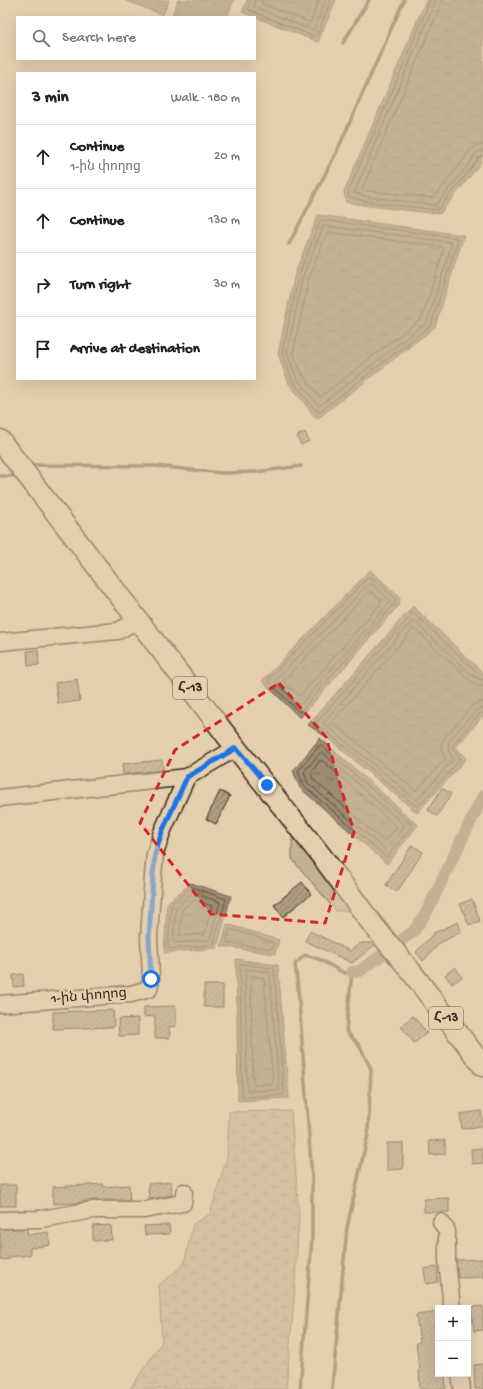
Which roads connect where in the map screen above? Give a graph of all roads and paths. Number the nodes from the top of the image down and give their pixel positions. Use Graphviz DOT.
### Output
graph roads {
  1 [pos="0,440"];
  2 [pos="138,620"];
  3 [pos="0,642"];
  4 [pos="236,748"];
  5 [pos="187,777"];
  6 [pos="0,798"];
  7 [pos="0,1004"];
  8 [pos="483,1066"];
  9 [pos="184,1192"];
  10 [pos="0,1220"];
  11 [pos="441,1222"];
  12 [pos="452,1305"];
  13 [pos="460,1377"];
  14 [pos="462,1389"];
  1 -- 2 [label="main road, Հ-13"];
  2 -- 3 [label="street"];
  2 -- 4 [label="main road, Հ-13"];
  4 -- 5 [label="street"];
  4 -- 8 [label="main road, Հ-13"];
  5 -- 6 [label="street"];
  5 -- 7 [label="street, 1-ին փողոց"];
  9 -- 10 [label="street"];
  11 -- 12 [label="street"];
  13 -- 14 [label="street"];
}
